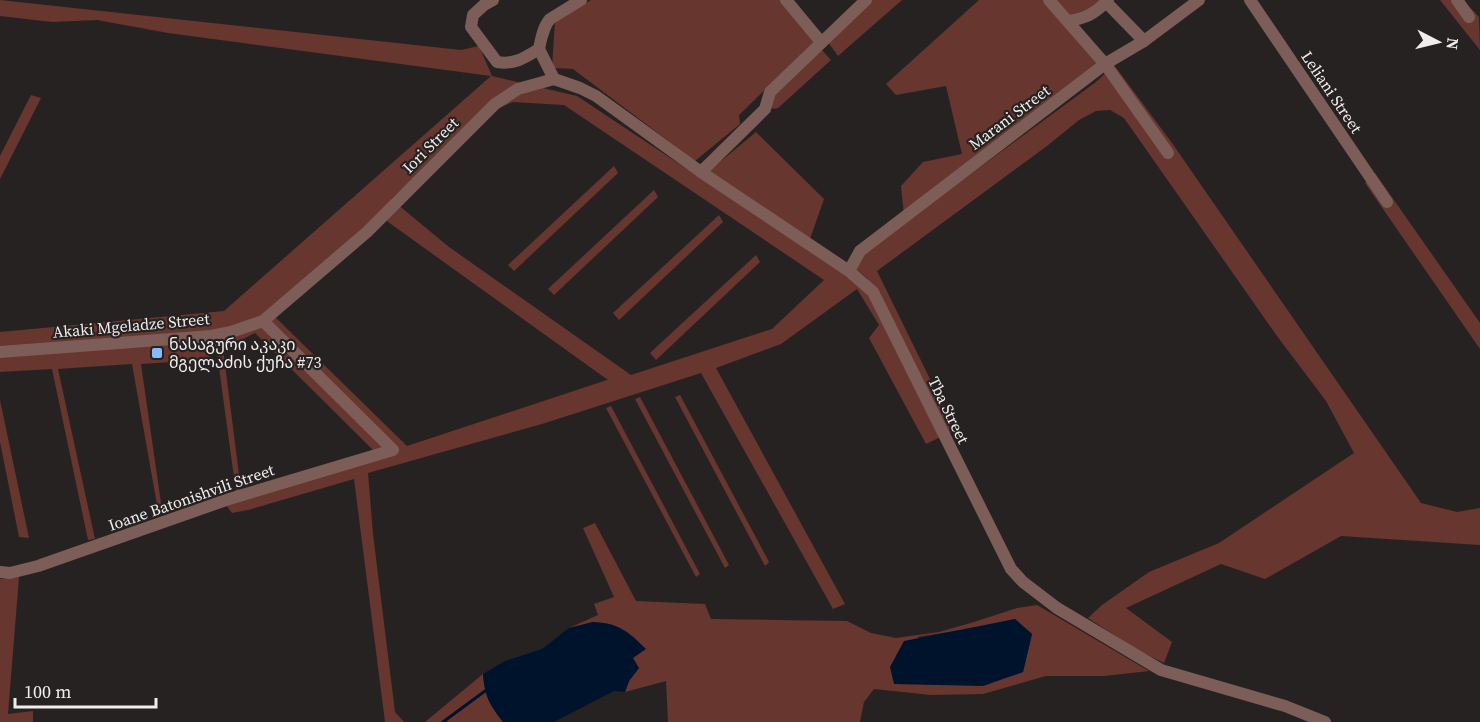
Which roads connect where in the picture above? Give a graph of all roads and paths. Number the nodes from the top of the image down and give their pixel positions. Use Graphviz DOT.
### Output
graph roads {
  1 [pos="493,0"];
  2 [pos="581,0"];
  3 [pos="786,0"];
  4 [pos="866,0"];
  5 [pos="1049,0"];
  6 [pos="1199,0"];
  7 [pos="1250,0"];
  8 [pos="1457,0"];
  9 [pos="1107,1"];
  10 [pos="1469,17"];
  11 [pos="1068,21"];
  12 [pos="821,42"];
  13 [pos="1144,42"];
  14 [pos="539,50"];
  15 [pos="1106,64"];
  16 [pos="554,79"];
  17 [pos="1168,153"];
  18 [pos="700,172"];
  19 [pos="1387,202"];
  20 [pos="849,271"];
  21 [pos="263,321"];
  22 [pos="0,352"];
  23 [pos="0,572"];
  24 [pos="1325,722"];
  1 -- 14 [label="street"];
  2 -- 14 [label="street"];
  3 -- 12 [label="street"];
  4 -- 12 [label="street"];
  5 -- 11 [label="street"];
  6 -- 13 [label="street, Marani Street"];
  7 -- 19 [label="street, Leliani Street"];
  8 -- 10 [label="street"];
  9 -- 11 [label="street"];
  9 -- 13 [label="street"];
  11 -- 15 [label="street"];
  12 -- 18 [label="street"];
  13 -- 15 [label="street, Marani Street"];
  14 -- 16 [label="street"];
  15 -- 17 [label="street"];
  15 -- 20 [label="street, Marani Street"];
  16 -- 18 [label="street, Tba Street"];
  16 -- 21 [label="street, Iori Street"];
  18 -- 20 [label="street, Tba Street"];
  20 -- 24 [label="street, Tba Street"];
  21 -- 22 [label="street, Akaki Mgeladze Street"];
  21 -- 23 [label="street, Ioane Batonishvili Street"];
}
